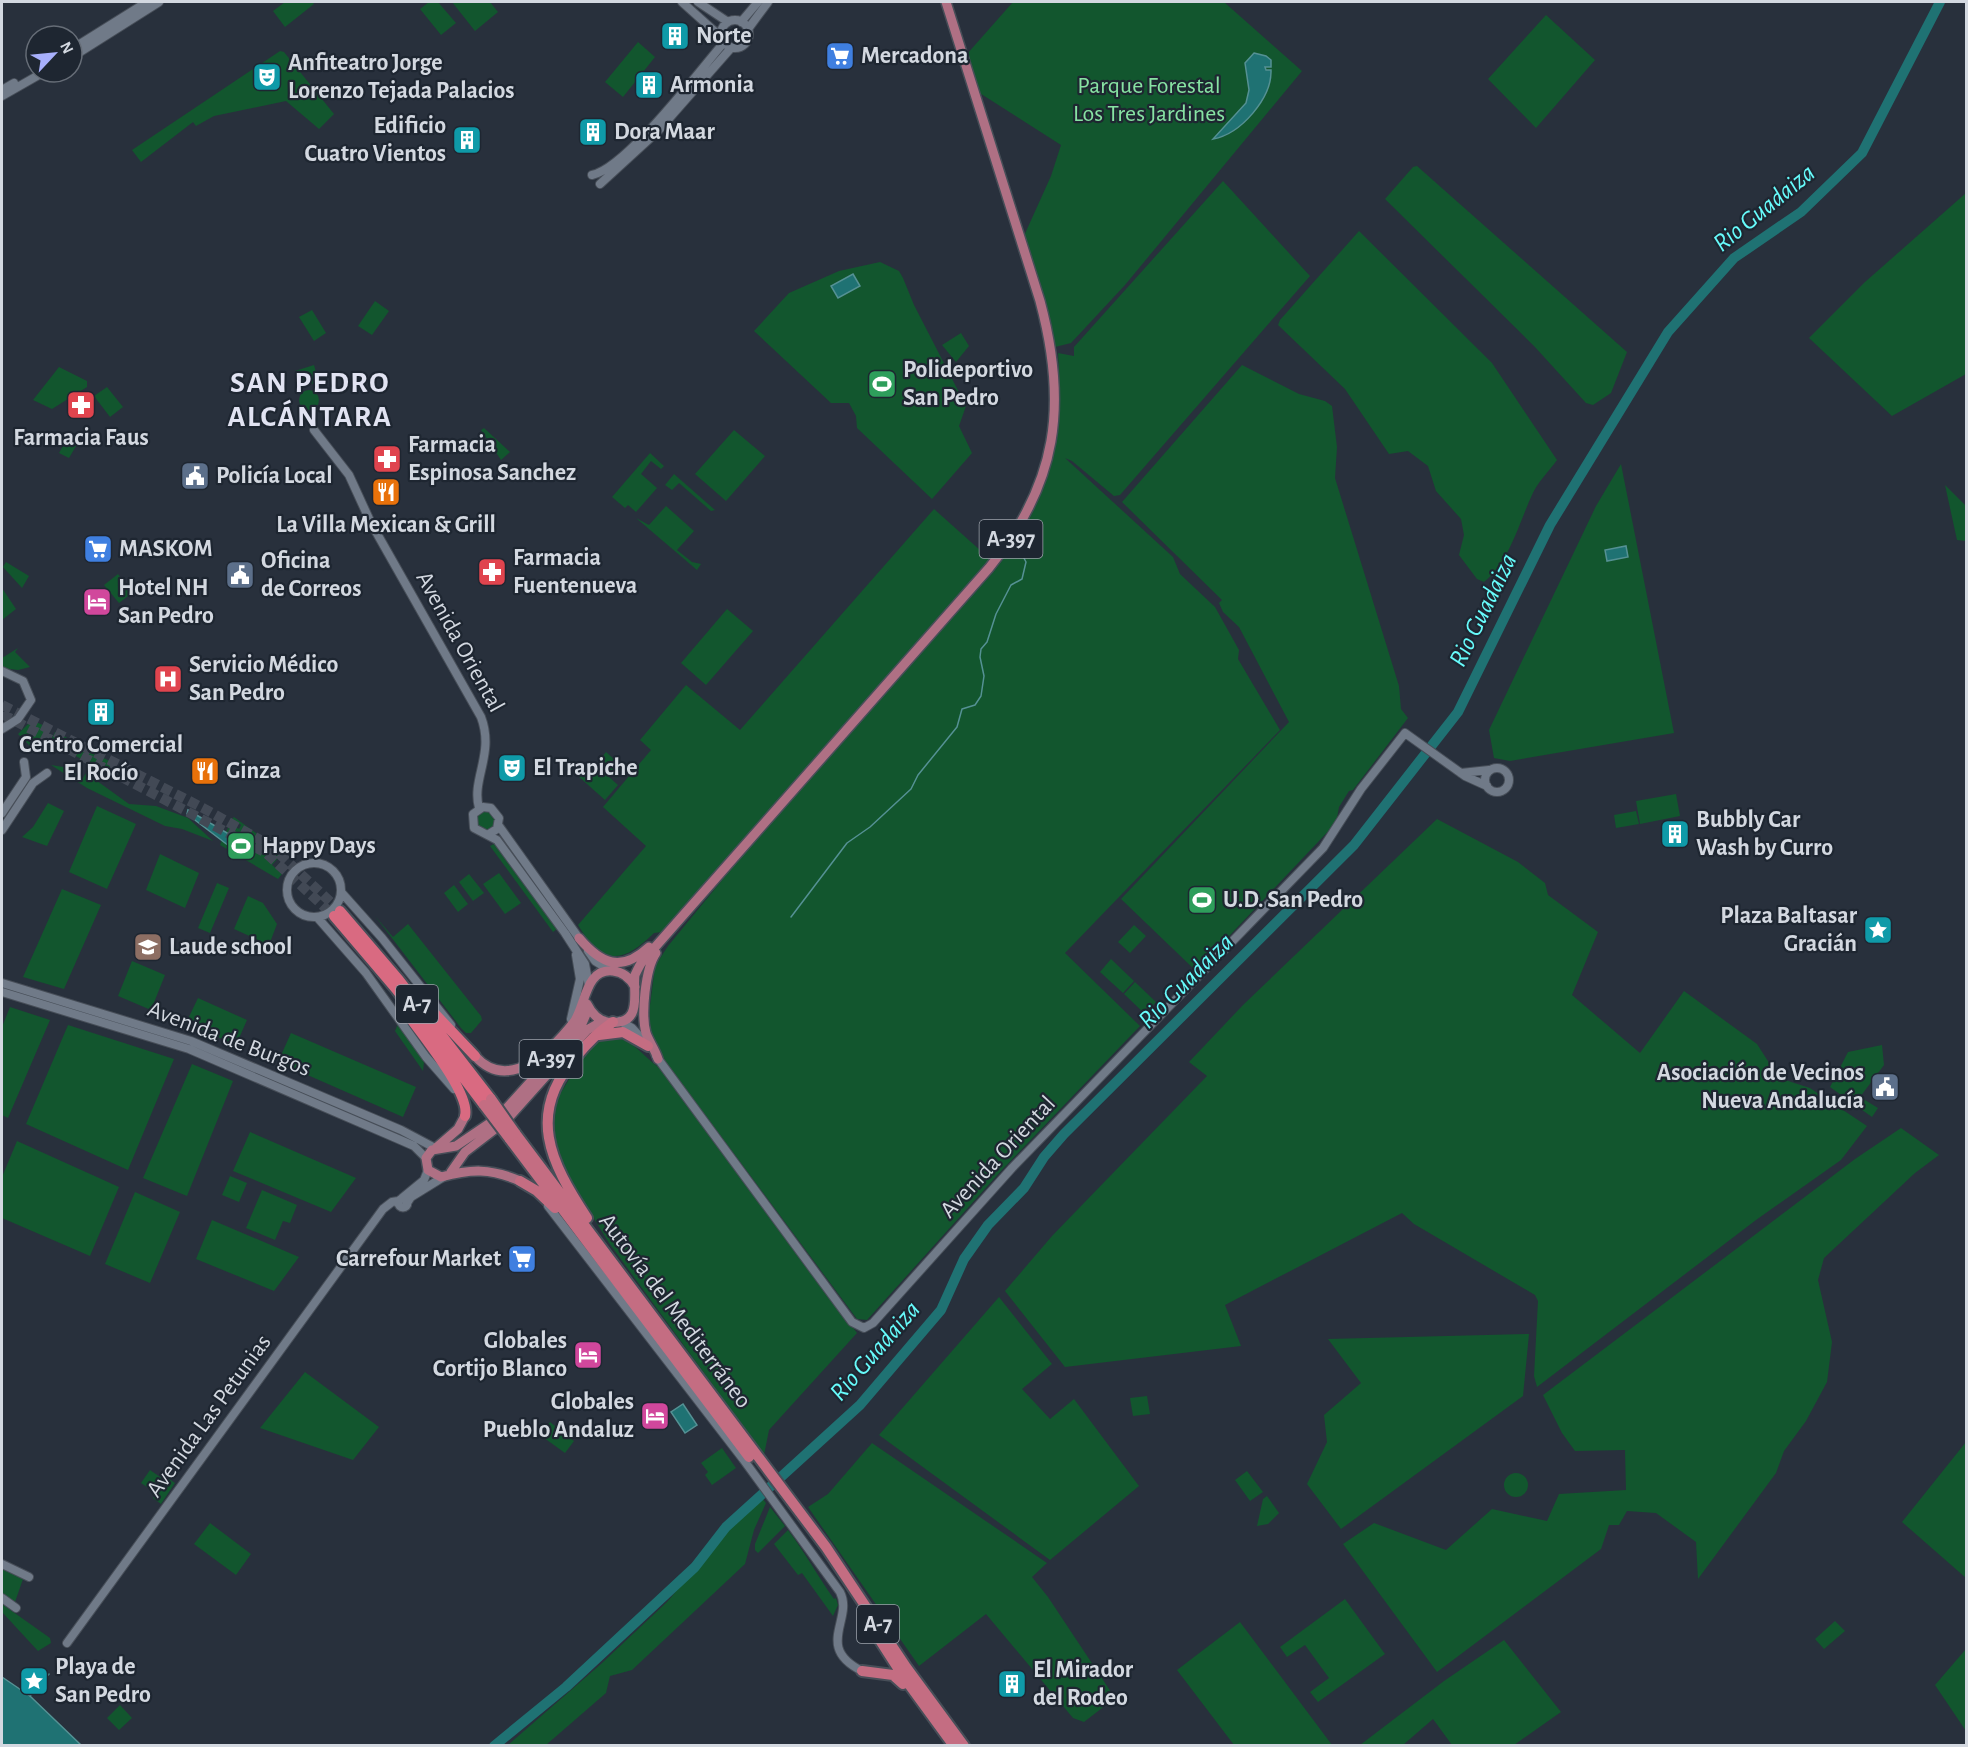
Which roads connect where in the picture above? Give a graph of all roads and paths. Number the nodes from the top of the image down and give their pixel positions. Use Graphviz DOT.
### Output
graph roads {
  1 [pos="147,2"];
  2 [pos="159,2"];
  3 [pos="682,2"];
  4 [pos="698,2"];
  5 [pos="758,2"];
  6 [pos="768,2"];
  7 [pos="946,2"];
  8 [pos="728,22"];
  9 [pos="741,22"];
  10 [pos="748,29"];
  11 [pos="722,38"];
  12 [pos="84,42"];
  13 [pos="731,48"];
  14 [pos="84,49"];
  15 [pos="24,78"];
  16 [pos="24,83"];
  17 [pos="2,90"];
  18 [pos="2,96"];
  19 [pos="592,175"];
  20 [pos="600,184"];
  21 [pos="314,430"];
  22 [pos="2,671"];
  23 [pos="2,729"];
  24 [pos="24,762"];
  25 [pos="1491,770"];
  26 [pos="47,772"];
  27 [pos="1461,773"];
  28 [pos="1487,786"];
  29 [pos="479,808"];
  30 [pos="2,813"];
  31 [pos="498,826"];
  32 [pos="2,830"];
  33 [pos="489,834"];
  34 [pos="340,892"];
  35 [pos="317,917"];
  36 [pos="661,940"];
  37 [pos="577,943"];
  38 [pos="370,957"];
  39 [pos="381,958"];
  40 [pos="642,962"];
  41 [pos="615,971"];
  42 [pos="2,983"];
  43 [pos="636,988"];
  44 [pos="2,992"];
  45 [pos="587,995"];
  46 [pos="633,1011"];
  47 [pos="612,1021"];
  48 [pos="640,1035"];
  49 [pos="561,1036"];
  50 [pos="593,1037"];
  51 [pos="648,1046"];
  52 [pos="472,1052"];
  53 [pos="658,1059"];
  54 [pos="488,1102"];
  55 [pos="465,1116"];
  56 [pos="512,1135"];
  57 [pos="436,1148"];
  58 [pos="447,1149"];
  59 [pos="426,1158"];
  60 [pos="428,1170"];
  61 [pos="450,1171"];
  62 [pos="520,1181"];
  63 [pos="402,1202"];
  64 [pos="587,1242"];
  65 [pos="613,1262"];
  66 [pos="748,1454"];
  67 [pos="788,1508"];
  68 [pos="2,1564"];
  69 [pos="29,1577"];
  70 [pos="2,1598"];
  71 [pos="16,1608"];
  72 [pos="67,1643"];
  73 [pos="862,1671"];
  74 [pos="928,1711"];
  75 [pos="954,1746"];
  76 [pos="964,1746"];
  1 -- 12 [label="street"];
  2 -- 14 [label="street"];
  3 -- 11 [label="street"];
  4 -- 8 [label="street"];
  5 -- 9 [label="street"];
  6 -- 10 [label="street"];
  7 -- 36 [label="main road, A-397"];
  8 -- 9 [label="street"];
  8 -- 11 [label="street"];
  9 -- 10 [label="street"];
  10 -- 13 [label="street"];
  11 -- 13 [label="street"];
  11 -- 19 [label="street"];
  13 -- 20 [label="street"];
  15 -- 17 [label="street"];
  16 -- 18 [label="street"];
  21 -- 29 [label="street, Avenida Oriental"];
  22 -- 23 [label="street"];
  24 -- 30 [label="street"];
  25 -- 27 [label="street"];
  25 -- 28 [label="street"];
  25 -- 28 [label="street"];
  26 -- 32 [label="street"];
  27 -- 28 [label="street"];
  27 -- 53 [label="street, Avenida Oriental"];
  29 -- 31 [label="street"];
  29 -- 33 [label="street, Avenida Oriental"];
  31 -- 33 [label="street"];
  31 -- 37 [label="street"];
  33 -- 37 [label="street, Avenida Oriental"];
  34 -- 35 [label="street"];
  34 -- 35 [label="street"];
  34 -- 52 [label="street"];
  35 -- 55 [label="street"];
  36 -- 37 [label="main road"];
  36 -- 40 [label="main road, A-397"];
  36 -- 53 [label="main road"];
  37 -- 41 [label="street, Avenida Oriental"];
  37 -- 45 [label="street, Avenida Oriental"];
  37 -- 49 [label="street"];
  38 -- 39 [label="highway, Autovía del Mediterráneo / A-7"];
  38 -- 54 [label="highway, Autovía del Mediterráneo / A-7"];
  38 -- 55 [label="highway"];
  39 -- 52 [label="highway"];
  39 -- 54 [label="highway, Autovía del Mediterráneo / A-7"];
  40 -- 41 [label="main road, A-397"];
  40 -- 43 [label="main road, A-397"];
  41 -- 43 [label="main road"];
  41 -- 45 [label="main road, A-397"];
  42 -- 57 [label="street, Avenida de Burgos"];
  43 -- 46 [label="main road, A-397"];
  44 -- 59 [label="street, Avenida de Burgos"];
  45 -- 47 [label="main road, A-397"];
  45 -- 47 [label="main road, A-397"];
  45 -- 49 [label="main road"];
  46 -- 47 [label="main road, A-397"];
  46 -- 48 [label="street, Avenida Oriental"];
  47 -- 48 [label="street, Avenida Oriental"];
  47 -- 50 [label="highway"];
  48 -- 51 [label="street, Avenida Oriental"];
  49 -- 52 [label="main road"];
  50 -- 51 [label="highway"];
  50 -- 65 [label="highway"];
  51 -- 53 [label="street, Avenida Oriental"];
  54 -- 56 [label="highway, Autovía del Mediterráneo / A-7, bridge"];
  55 -- 57 [label="main road"];
  56 -- 64 [label="highway, Autovía del Mediterráneo / A-7"];
  56 -- 65 [label="highway, Autovía del Mediterráneo / A-7"];
  57 -- 58 [label="main road"];
  57 -- 59 [label="main road"];
  58 -- 61 [label="main road"];
  58 -- 61 [label="main road"];
  59 -- 60 [label="main road"];
  60 -- 61 [label="main road"];
  60 -- 63 [label="street, Avenida Las Petunias"];
  61 -- 62 [label="main road"];
  61 -- 63 [label="street, Avenida Las Petunias"];
  62 -- 64 [label="highway"];
  62 -- 66 [label="street"];
  63 -- 72 [label="street, Avenida Las Petunias"];
  64 -- 66 [label="highway, Autovía del Mediterráneo / A-7"];
  65 -- 66 [label="highway, Autovía del Mediterráneo / A-7"];
  66 -- 67 [label="highway, Autovía del Mediterráneo / A-7"];
  67 -- 73 [label="street"];
  67 -- 74 [label="highway, Autovía del Mediterráneo / A-7"];
  67 -- 76 [label="highway, Autovía del Mediterráneo / A-7"];
  68 -- 69 [label="street"];
  70 -- 71 [label="street"];
  73 -- 74 [label="highway"];
  74 -- 75 [label="highway, Autovía del Mediterráneo / A-7"];
}
